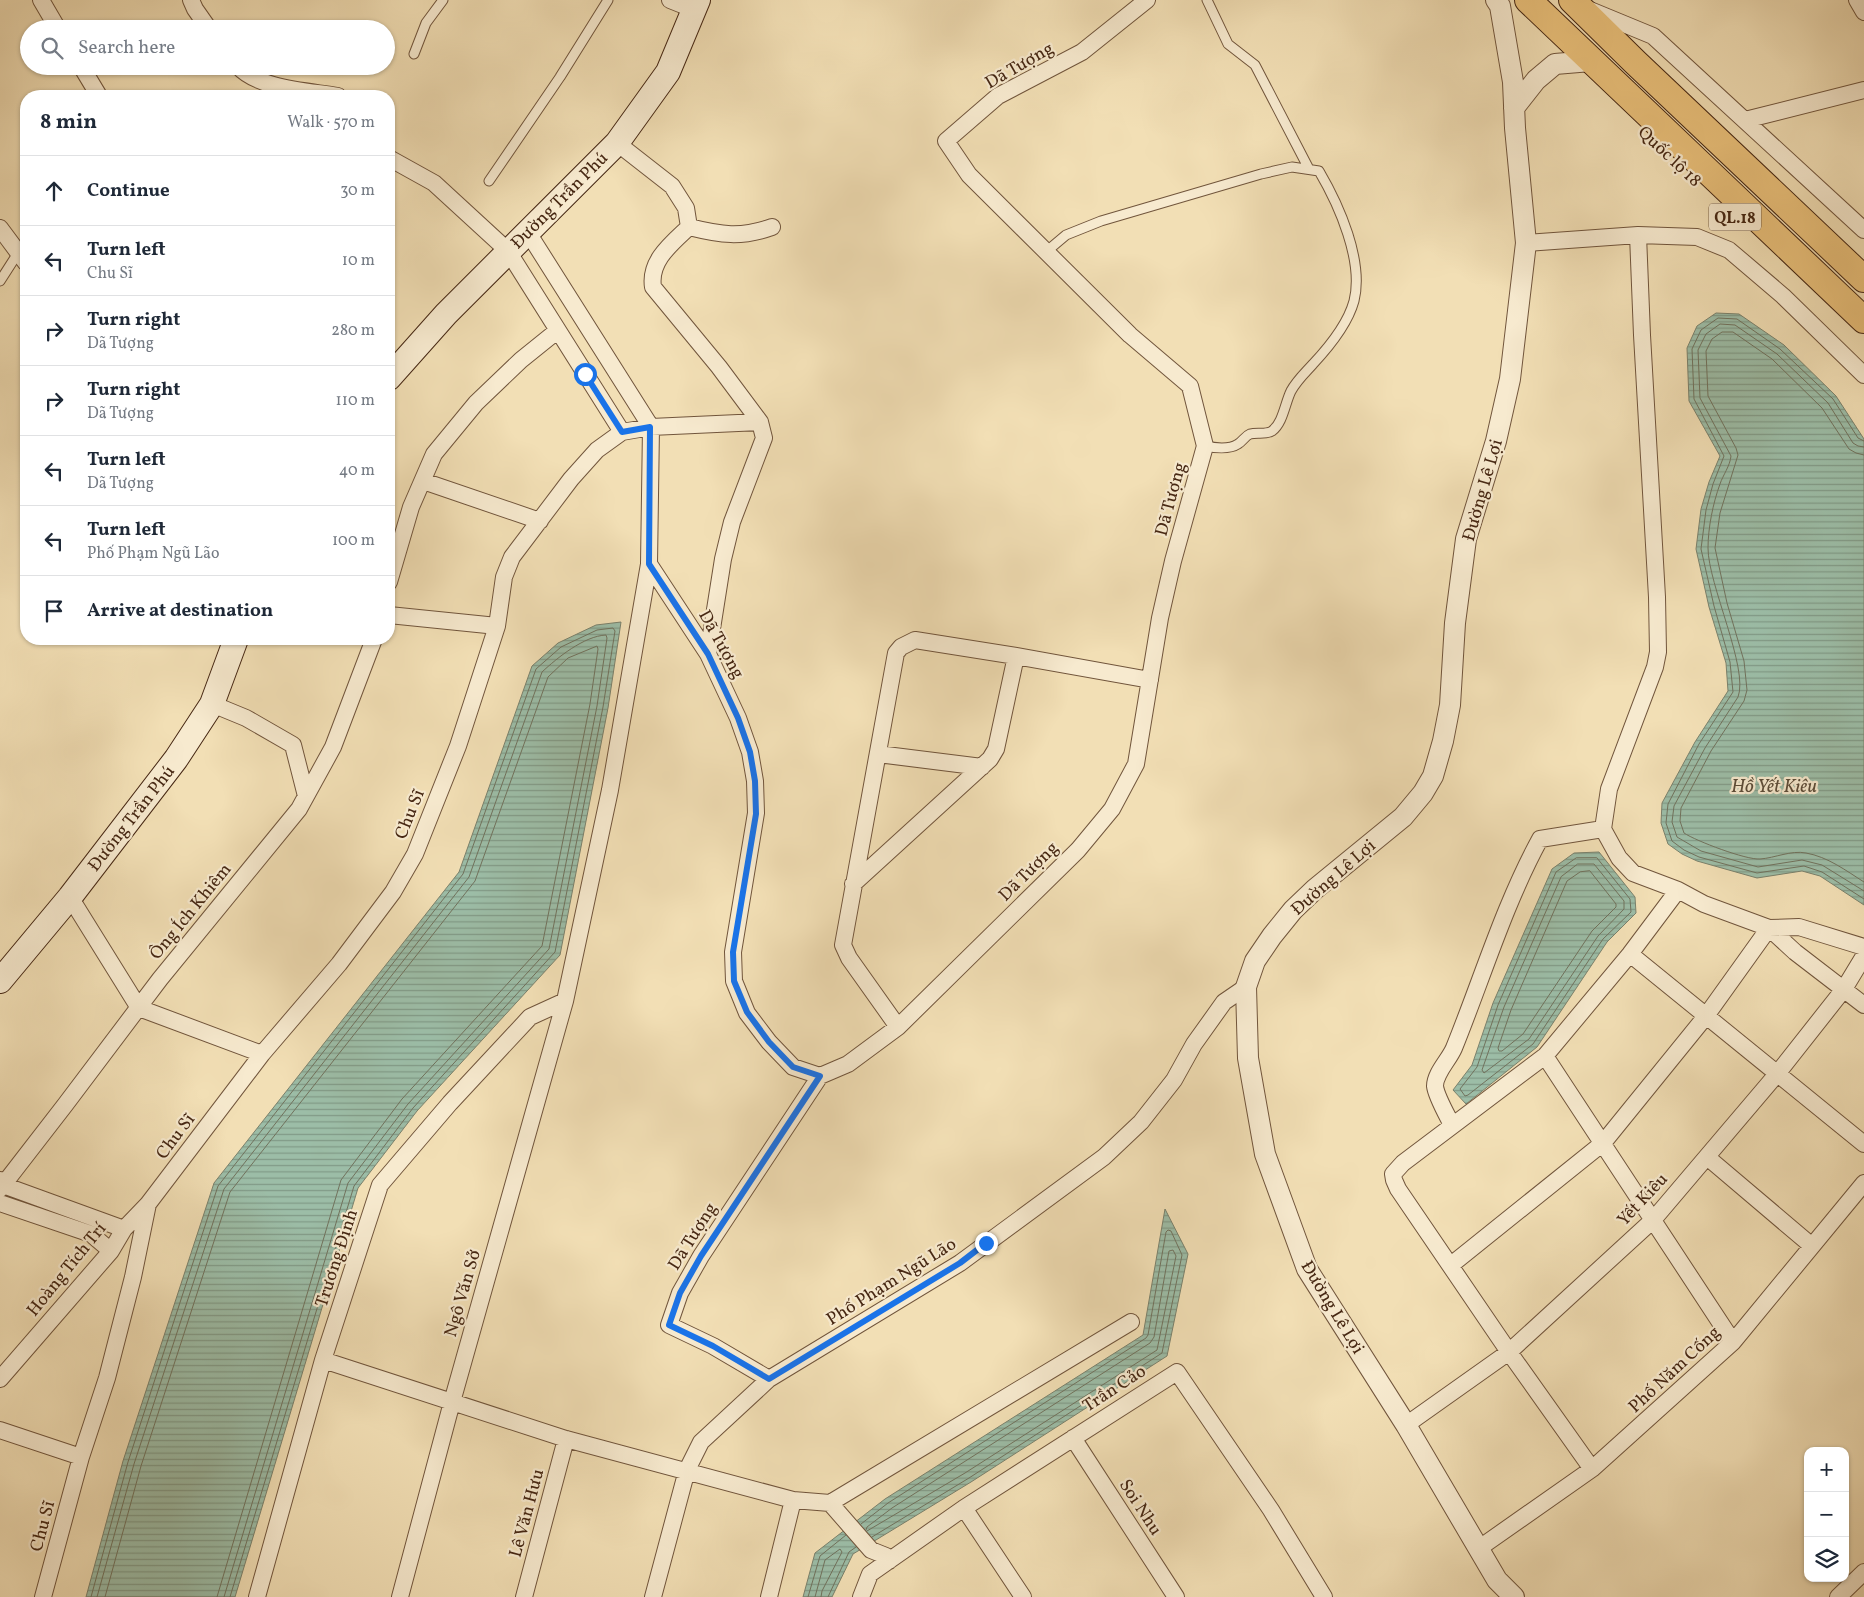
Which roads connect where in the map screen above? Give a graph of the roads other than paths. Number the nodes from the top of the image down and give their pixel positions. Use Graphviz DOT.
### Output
graph roads {
  1 [pos="41,0"];
  2 [pos="192,0"];
  3 [pos="442,0"];
  4 [pos="608,0"];
  5 [pos="670,0"];
  6 [pos="1147,0"];
  7 [pos="1207,0"];
  8 [pos="1496,0"];
  9 [pos="1528,0"];
  10 [pos="1857,0"];
  11 [pos="1577,1"];
  12 [pos="696,5"];
  13 [pos="1864,12"];
  14 [pos="53,20"];
  15 [pos="203,20"];
  16 [pos="1633,53"];
  17 [pos="414,54"];
  18 [pos="86,75"];
  19 [pos="247,75"];
  20 [pos="1602,77"];
  21 [pos="95,90"];
  22 [pos="268,90"];
  23 [pos="1864,90"];
  24 [pos="1514,108"];
  25 [pos="1745,120"];
  26 [pos="617,143"];
  27 [pos="395,161"];
  28 [pos="1309,169"];
  29 [pos="489,180"];
  30 [pos="689,227"];
  31 [pos="0,228"];
  32 [pos="772,228"];
  33 [pos="1864,230"];
  34 [pos="527,231"];
  35 [pos="1638,235"];
  36 [pos="1526,243"];
  37 [pos="508,251"];
  38 [pos="1047,251"];
  39 [pos="20,255"];
  40 [pos="1864,259"];
  41 [pos="20,260"];
  42 [pos="1864,279"];
  43 [pos="0,281"];
  44 [pos="1864,320"];
  45 [pos="557,331"];
  46 [pos="1864,340"];
  47 [pos="395,371"];
  48 [pos="1864,375"];
  49 [pos="760,422"];
  50 [pos="650,427"];
  51 [pos="622,432"];
  52 [pos="1205,446"];
  53 [pos="423,481"];
  54 [pos="540,521"];
  55 [pos="395,562"];
  56 [pos="649,564"];
  57 [pos="395,616"];
  58 [pos="497,626"];
  59 [pos="234,645"];
  60 [pos="372,645"];
  61 [pos="708,654"];
  62 [pos="1016,656"];
  63 [pos="1150,680"];
  64 [pos="212,704"];
  65 [pos="878,754"];
  66 [pos="982,767"];
  67 [pos="306,796"];
  68 [pos="1603,829"];
  69 [pos="853,884"];
  70 [pos="1678,890"];
  71 [pos="70,897"];
  72 [pos="1769,928"];
  73 [pos="1864,947"];
  74 [pos="1630,954"];
  75 [pos="1864,956"];
  76 [pos="0,981"];
  77 [pos="1246,987"];
  78 [pos="1844,989"];
  79 [pos="565,1001"];
  80 [pos="1864,1005"];
  81 [pos="139,1008"];
  82 [pos="1706,1016"];
  83 [pos="898,1027"];
  84 [pos="262,1054"];
  85 [pos="1545,1056"];
  86 [pos="1777,1074"];
  87 [pos="820,1076"];
  88 [pos="1452,1124"];
  89 [pos="1602,1143"];
  90 [pos="1864,1144"];
  91 [pos="1707,1157"];
  92 [pos="1864,1183"];
  93 [pos="1,1184"];
  94 [pos="0,1203"];
  95 [pos="148,1204"];
  96 [pos="1653,1220"];
  97 [pos="124,1229"];
  98 [pos="1812,1246"];
  99 [pos="111,1251"];
  100 [pos="1451,1265"];
  101 [pos="1132,1322"];
  102 [pos="1733,1342"];
  103 [pos="1509,1352"];
  104 [pos="323,1360"];
  105 [pos="0,1379"];
  106 [pos="769,1379"];
  107 [pos="452,1402"];
  108 [pos="1406,1424"];
  109 [pos="0,1430"];
  110 [pos="1073,1438"];
  111 [pos="566,1439"];
  112 [pos="81,1457"];
  113 [pos="1592,1469"];
  114 [pos="687,1470"];
  115 [pos="793,1500"];
  116 [pos="834,1508"];
  117 [pos="964,1508"];
  118 [pos="1478,1549"];
  119 [pos="889,1561"];
  120 [pos="1864,1572"];
  121 [pos="43,1597"];
  122 [pos="257,1597"];
  123 [pos="400,1597"];
  124 [pos="524,1597"];
  125 [pos="653,1597"];
  126 [pos="768,1597"];
  127 [pos="861,1597"];
  128 [pos="1023,1597"];
  129 [pos="1176,1597"];
  130 [pos="1324,1597"];
  131 [pos="1514,1597"];
  132 [pos="1838,1597"];
  1 -- 14 [label="street"];
  2 -- 15 [label="street"];
  3 -- 17 [label="lane"];
  4 -- 29 [label="lane"];
  5 -- 12 [label="street"];
  6 -- 38 [label="street, Dã Tượng"];
  7 -- 28 [label="lane"];
  8 -- 24 [label="street, Đường Lê Lợi"];
  9 -- 20 [label="main road, Quốc lộ 18 / QL.18"];
  10 -- 13 [label="street"];
  11 -- 16 [label="main road, QL.18"];
  11 -- 25 [label="street"];
  12 -- 26 [label="main road, Đường Trần Phú"];
  16 -- 40 [label="main road, QL.18"];
  16 -- 42 [label="main road, QL.18"];
  18 -- 21 [label="street"];
  19 -- 22 [label="street"];
  20 -- 24 [label="street"];
  20 -- 44 [label="main road, Quốc lộ 18 / QL.18"];
  20 -- 46 [label="main road, Quốc lộ 18 / QL.18"];
  23 -- 25 [label="street"];
  24 -- 36 [label="street, Đường Lê Lợi"];
  25 -- 33 [label="street"];
  26 -- 30 [label="street"];
  26 -- 34 [label="main road, Đường Trần Phú"];
  27 -- 37 [label="street"];
  28 -- 38 [label="lane"];
  28 -- 52 [label="lane"];
  30 -- 32 [label="street"];
  30 -- 49 [label="street"];
  31 -- 39 [label="street"];
  34 -- 37 [label="main road, Đường Trần Phú"];
  34 -- 50 [label="street"];
  35 -- 36 [label="street"];
  35 -- 48 [label="street"];
  35 -- 68 [label="street"];
  36 -- 77 [label="street, Đường Lê Lợi"];
  37 -- 45 [label="street"];
  37 -- 47 [label="main road, Đường Trần Phú"];
  38 -- 52 [label="street, Dã Tượng"];
  41 -- 43 [label="lane"];
  45 -- 51 [label="street"];
  45 -- 53 [label="street"];
  49 -- 50 [label="street, Chu Sĩ"];
  49 -- 61 [label="street"];
  50 -- 51 [label="street, Chu Sĩ"];
  50 -- 56 [label="street"];
  51 -- 54 [label="street, Chu Sĩ"];
  52 -- 63 [label="street, Dã Tượng"];
  53 -- 54 [label="street"];
  53 -- 55 [label="street"];
  54 -- 58 [label="street, Chu Sĩ"];
  56 -- 61 [label="street, Dã Tượng"];
  56 -- 79 [label="street, Ngô Văn Sở"];
  57 -- 58 [label="street"];
  58 -- 84 [label="street, Chu Sĩ"];
  59 -- 64 [label="main road, Đường Trần Phú"];
  60 -- 67 [label="street, Ông Ích Khiêm"];
  61 -- 87 [label="street, Dã Tượng"];
  62 -- 63 [label="street"];
  62 -- 65 [label="street"];
  62 -- 66 [label="street"];
  63 -- 83 [label="street, Dã Tượng"];
  64 -- 67 [label="street"];
  64 -- 71 [label="main road, Đường Trần Phú"];
  65 -- 66 [label="street"];
  65 -- 69 [label="street"];
  66 -- 69 [label="street"];
  67 -- 81 [label="street, Ông Ích Khiêm"];
  68 -- 70 [label="street"];
  68 -- 88 [label="street"];
  69 -- 83 [label="street"];
  70 -- 72 [label="street"];
  70 -- 74 [label="street"];
  71 -- 76 [label="main road, Đường Trần Phú"];
  71 -- 81 [label="street"];
  72 -- 73 [label="street"];
  72 -- 78 [label="street"];
  72 -- 82 [label="street"];
  74 -- 82 [label="street"];
  74 -- 85 [label="street"];
  75 -- 78 [label="street, Yết Kiêu"];
  77 -- 106 [label="street, Phố Phạm Ngũ Lão"];
  77 -- 108 [label="street, Đường Lê Lợi"];
  78 -- 80 [label="street"];
  78 -- 86 [label="street, Yết Kiêu"];
  79 -- 104 [label="street, Trương Định"];
  79 -- 107 [label="street, Ngô Văn Sở"];
  81 -- 84 [label="street"];
  81 -- 93 [label="street, Ông Ích Khiêm"];
  82 -- 86 [label="street"];
  82 -- 89 [label="street"];
  83 -- 87 [label="street, Dã Tượng"];
  84 -- 95 [label="street, Chu Sĩ"];
  85 -- 88 [label="street"];
  85 -- 89 [label="street"];
  86 -- 90 [label="street"];
  86 -- 91 [label="street, Yết Kiêu"];
  87 -- 106 [label="street, Dã Tượng"];
  88 -- 100 [label="street"];
  89 -- 96 [label="street"];
  89 -- 100 [label="street"];
  91 -- 96 [label="street, Yết Kiêu"];
  91 -- 98 [label="street"];
  92 -- 98 [label="street, Phố Năm Cống"];
  93 -- 97 [label="street"];
  94 -- 99 [label="street"];
  95 -- 97 [label="street, Chu Sĩ"];
  95 -- 112 [label="street, Chu Sĩ"];
  96 -- 102 [label="street"];
  96 -- 103 [label="street, Yết Kiêu"];
  97 -- 99 [label="street, Hoàng Tích Trí"];
  98 -- 102 [label="street, Phố Năm Cống"];
  99 -- 105 [label="street, Hoàng Tích Trí"];
  100 -- 103 [label="street"];
  101 -- 116 [label="street"];
  102 -- 113 [label="street, Phố Năm Cống"];
  103 -- 108 [label="street, Yết Kiêu"];
  103 -- 113 [label="street"];
  104 -- 107 [label="street"];
  104 -- 122 [label="street, Trương Định"];
  106 -- 114 [label="street, Phố Phạm Ngũ Lão"];
  107 -- 111 [label="street"];
  107 -- 123 [label="street, Ngô Văn Sở"];
  108 -- 118 [label="street, Đường Lê Lợi"];
  109 -- 112 [label="street"];
  110 -- 117 [label="street, Trần Cảo"];
  110 -- 129 [label="street, Soi Nhu"];
  110 -- 130 [label="street, Trần Cảo"];
  111 -- 114 [label="street"];
  111 -- 124 [label="street, Lê Văn Hưu"];
  112 -- 121 [label="street, Chu Sĩ"];
  113 -- 118 [label="street, Phố Năm Cống"];
  114 -- 115 [label="street"];
  114 -- 125 [label="street, Phố Phạm Ngũ Lão"];
  115 -- 116 [label="street"];
  115 -- 126 [label="street"];
  116 -- 119 [label="street"];
  117 -- 119 [label="street, Trần Cảo"];
  117 -- 128 [label="street"];
  118 -- 131 [label="street, Đường Lê Lợi"];
  119 -- 127 [label="street, Trần Cảo"];
  120 -- 132 [label="street"];
}
